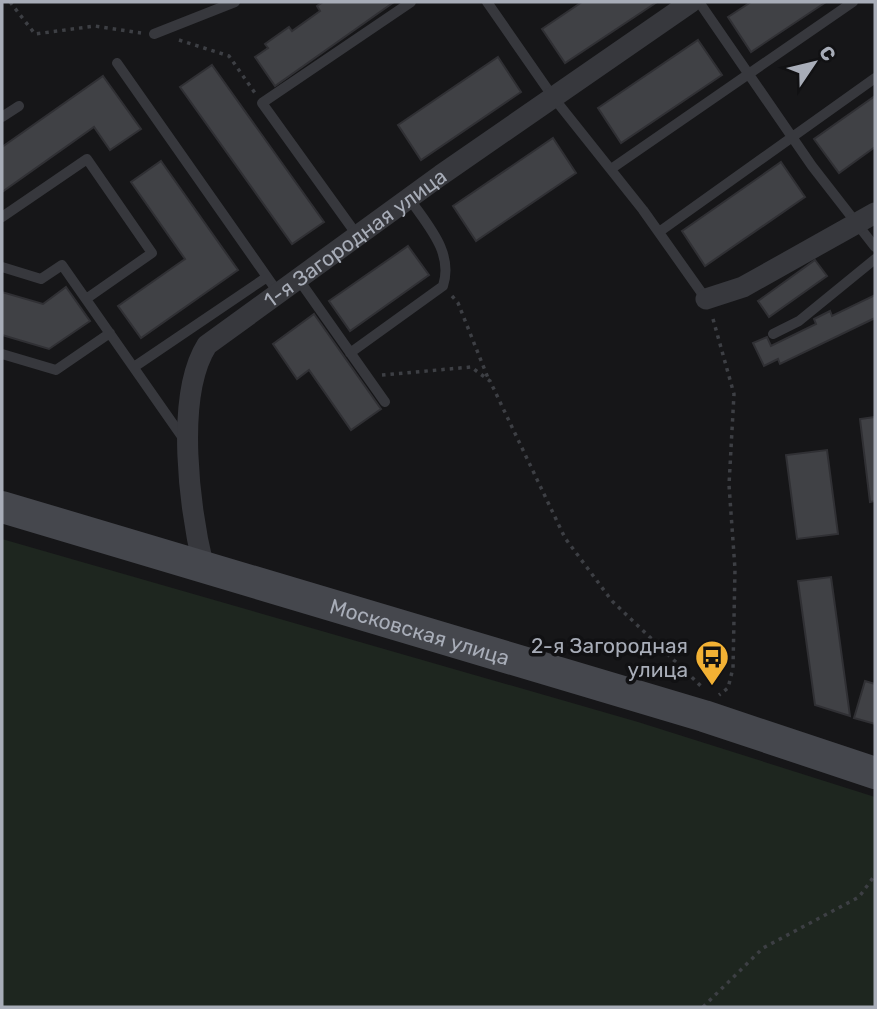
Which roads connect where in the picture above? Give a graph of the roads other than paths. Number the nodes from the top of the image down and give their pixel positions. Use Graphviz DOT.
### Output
graph roads {
  1 [pos="235,2"];
  2 [pos="411,2"];
  3 [pos="486,2"];
  4 [pos="691,2"];
  5 [pos="699,2"];
  6 [pos="853,2"];
  7 [pos="154,34"];
  8 [pos="117,63"];
  9 [pos="747,74"];
  10 [pos="875,78"];
  11 [pos="553,97"];
  12 [pos="19,106"];
  13 [pos="2,117"];
  14 [pos="791,138"];
  15 [pos="611,169"];
  16 [pos="408,198"];
  17 [pos="2,217"];
  18 [pos="867,218"];
  19 [pos="659,232"];
  20 [pos="357,235"];
  21 [pos="875,247"];
  22 [pos="875,259"];
  23 [pos="2,267"];
  24 [pos="299,280"];
  25 [pos="273,285"];
  26 [pos="86,299"];
  27 [pos="706,299"];
  28 [pos="110,333"];
  29 [pos="773,334"];
  30 [pos="350,352"];
  31 [pos="2,354"];
  32 [pos="134,367"];
  33 [pos="385,402"];
  34 [pos="187,443"];
  35 [pos="2,506"];
  36 [pos="204,569"];
  37 [pos="875,773"];
  1 -- 7 [label="lane"];
  2 -- 20 [label="lane"];
  3 -- 11 [label="lane"];
  4 -- 11 [label="street, 1-я Загородная улица"];
  5 -- 9 [label="lane"];
  6 -- 9 [label="lane"];
  8 -- 25 [label="lane"];
  9 -- 14 [label="lane"];
  9 -- 15 [label="lane"];
  10 -- 14 [label="lane"];
  11 -- 15 [label="lane"];
  11 -- 16 [label="street, 1-я Загородная улица"];
  12 -- 13 [label="lane"];
  14 -- 18 [label="lane"];
  14 -- 19 [label="lane"];
  15 -- 19 [label="lane"];
  16 -- 20 [label="street, 1-я Загородная улица"];
  16 -- 30 [label="lane"];
  17 -- 26 [label="lane"];
  18 -- 21 [label="lane"];
  18 -- 27 [label="street"];
  19 -- 27 [label="lane"];
  20 -- 24 [label="street, 1-я Загородная улица"];
  22 -- 29 [label="lane"];
  23 -- 26 [label="lane"];
  24 -- 25 [label="street, 1-я Загородная улица"];
  24 -- 30 [label="lane"];
  25 -- 32 [label="lane"];
  25 -- 34 [label="street, 1-я Загородная улица"];
  26 -- 28 [label="lane"];
  28 -- 31 [label="lane"];
  28 -- 32 [label="lane"];
  30 -- 33 [label="lane"];
  32 -- 34 [label="lane"];
  34 -- 36 [label="street, 1-я Загородная улица"];
  35 -- 36 [label="main road, Московская улица"];
  36 -- 37 [label="main road, Московская улица"];
}
